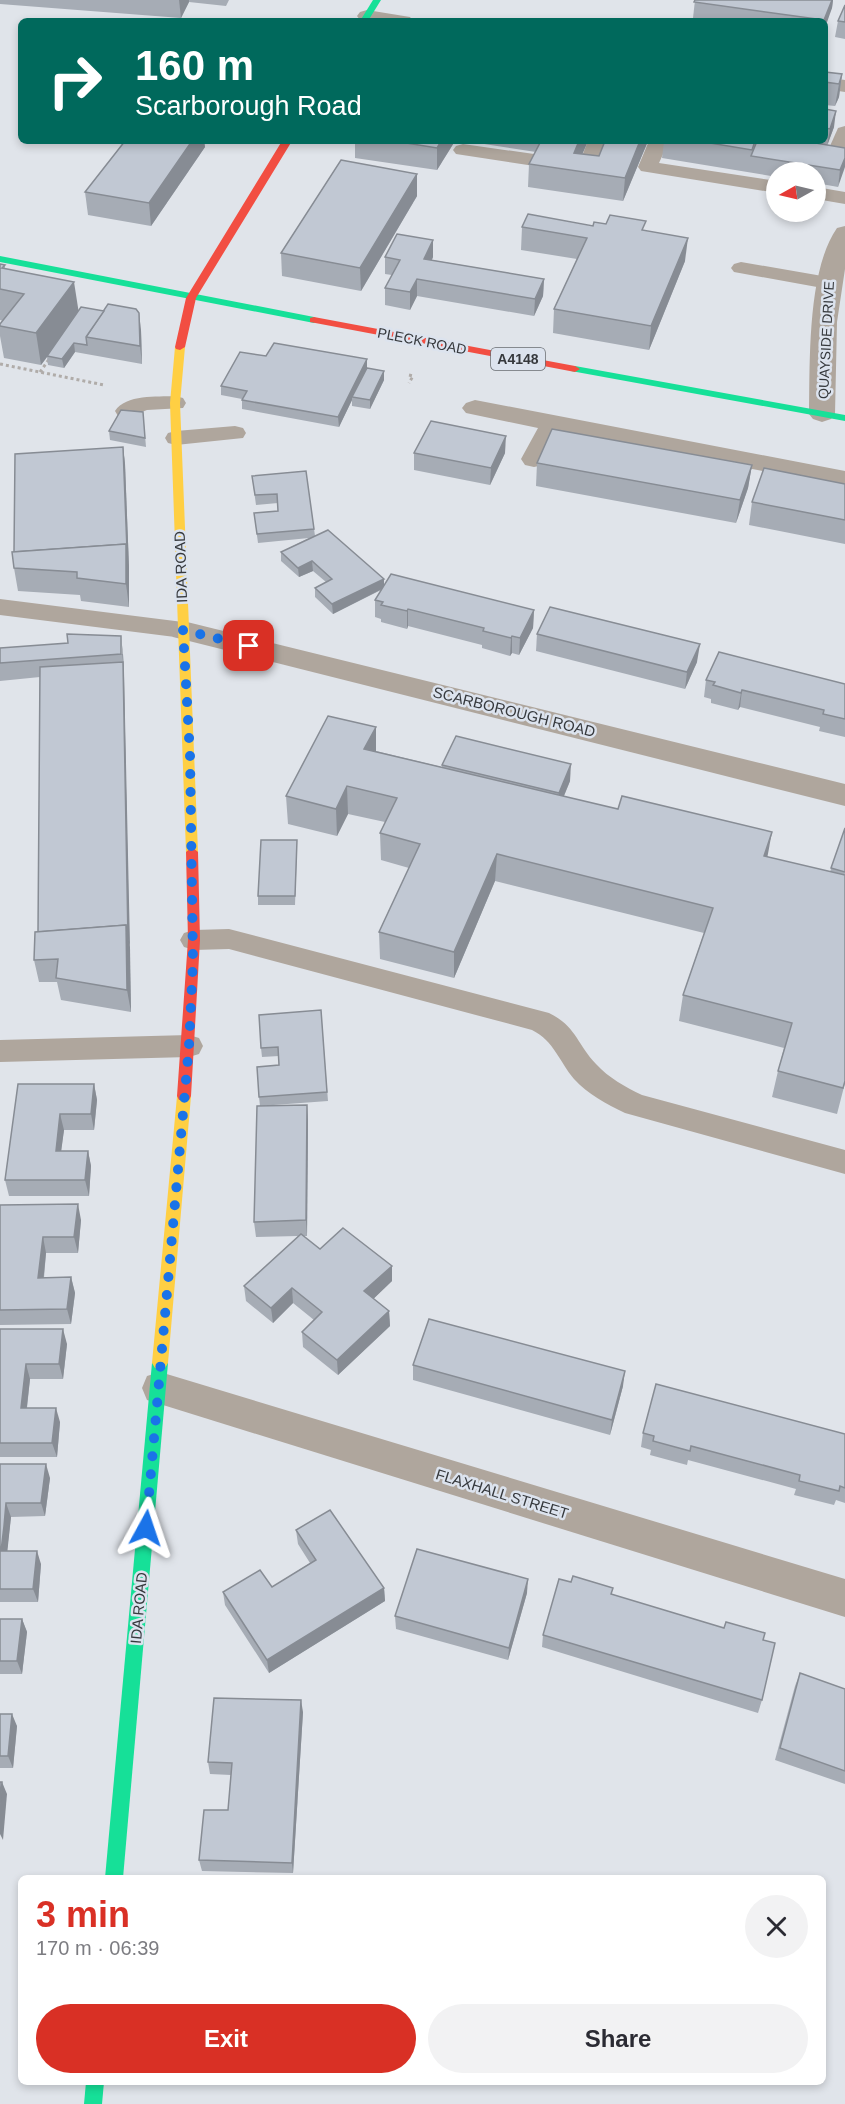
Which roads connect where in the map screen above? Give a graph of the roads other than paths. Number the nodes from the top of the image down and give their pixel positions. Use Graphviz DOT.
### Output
graph roads {
  1 [pos="370,12"];
  2 [pos="392,18"];
  3 [pos="828,83"];
  4 [pos="845,86"];
  5 [pos="285,144"];
  6 [pos="597,144"];
  7 [pos="657,144"];
  8 [pos="826,144"];
  9 [pos="463,150"];
  10 [pos="814,151"];
  11 [pos="542,161"];
  12 [pos="578,166"];
  13 [pos="766,185"];
  14 [pos="826,195"];
  15 [pos="845,198"];
  16 [pos="845,233"];
  17 [pos="0,259"];
  18 [pos="741,268"];
  19 [pos="828,283"];
  20 [pos="191,298"];
  21 [pos="176,403"];
  22 [pos="475,408"];
  23 [pos="126,411"];
  24 [pos="834,416"];
  25 [pos="553,424"];
  26 [pos="235,433"];
  27 [pos="176,438"];
  28 [pos="534,459"];
  29 [pos="845,479"];
  30 [pos="0,607"];
  31 [pos="183,630"];
  32 [pos="845,795"];
  33 [pos="194,940"];
  34 [pos="189,1046"];
  35 [pos="0,1051"];
  36 [pos="845,1162"];
  37 [pos="160,1388"];
  38 [pos="845,1598"];
  39 [pos="114,1875"];
  40 [pos="95,2085"];
  41 [pos="93,2104"];
  1 -- 2 [label="street"];
  3 -- 4 [label="street"];
  5 -- 20 [label="main road, IDA ROAD"];
  6 -- 12 [label="lane"];
  7 -- 13 [label="lane"];
  8 -- 10 [label="lane"];
  9 -- 11 [label="lane"];
  14 -- 15 [label="lane"];
  16 -- 19 [label="street, QUAYSIDE DRIVE"];
  17 -- 20 [label="main road, PLECK ROAD / A4148"];
  18 -- 19 [label="lane"];
  19 -- 24 [label="street, QUAYSIDE DRIVE"];
  20 -- 21 [label="main road, IDA ROAD"];
  20 -- 24 [label="main road, PLECK ROAD / A4148"];
  21 -- 23 [label="lane"];
  21 -- 27 [label="main road, IDA ROAD"];
  22 -- 25 [label="street"];
  25 -- 28 [label="street"];
  25 -- 29 [label="street"];
  26 -- 27 [label="lane"];
  27 -- 31 [label="main road, IDA ROAD"];
  30 -- 31 [label="lane"];
  31 -- 32 [label="street, SCARBOROUGH ROAD"];
  31 -- 33 [label="main road, IDA ROAD"];
  33 -- 34 [label="main road, IDA ROAD"];
  33 -- 36 [label="lane"];
  34 -- 35 [label="lane"];
  34 -- 37 [label="main road, IDA ROAD"];
  37 -- 38 [label="street, FLAXHALL STREET"];
  37 -- 39 [label="main road, IDA ROAD"];
  40 -- 41 [label="main road"];
}
